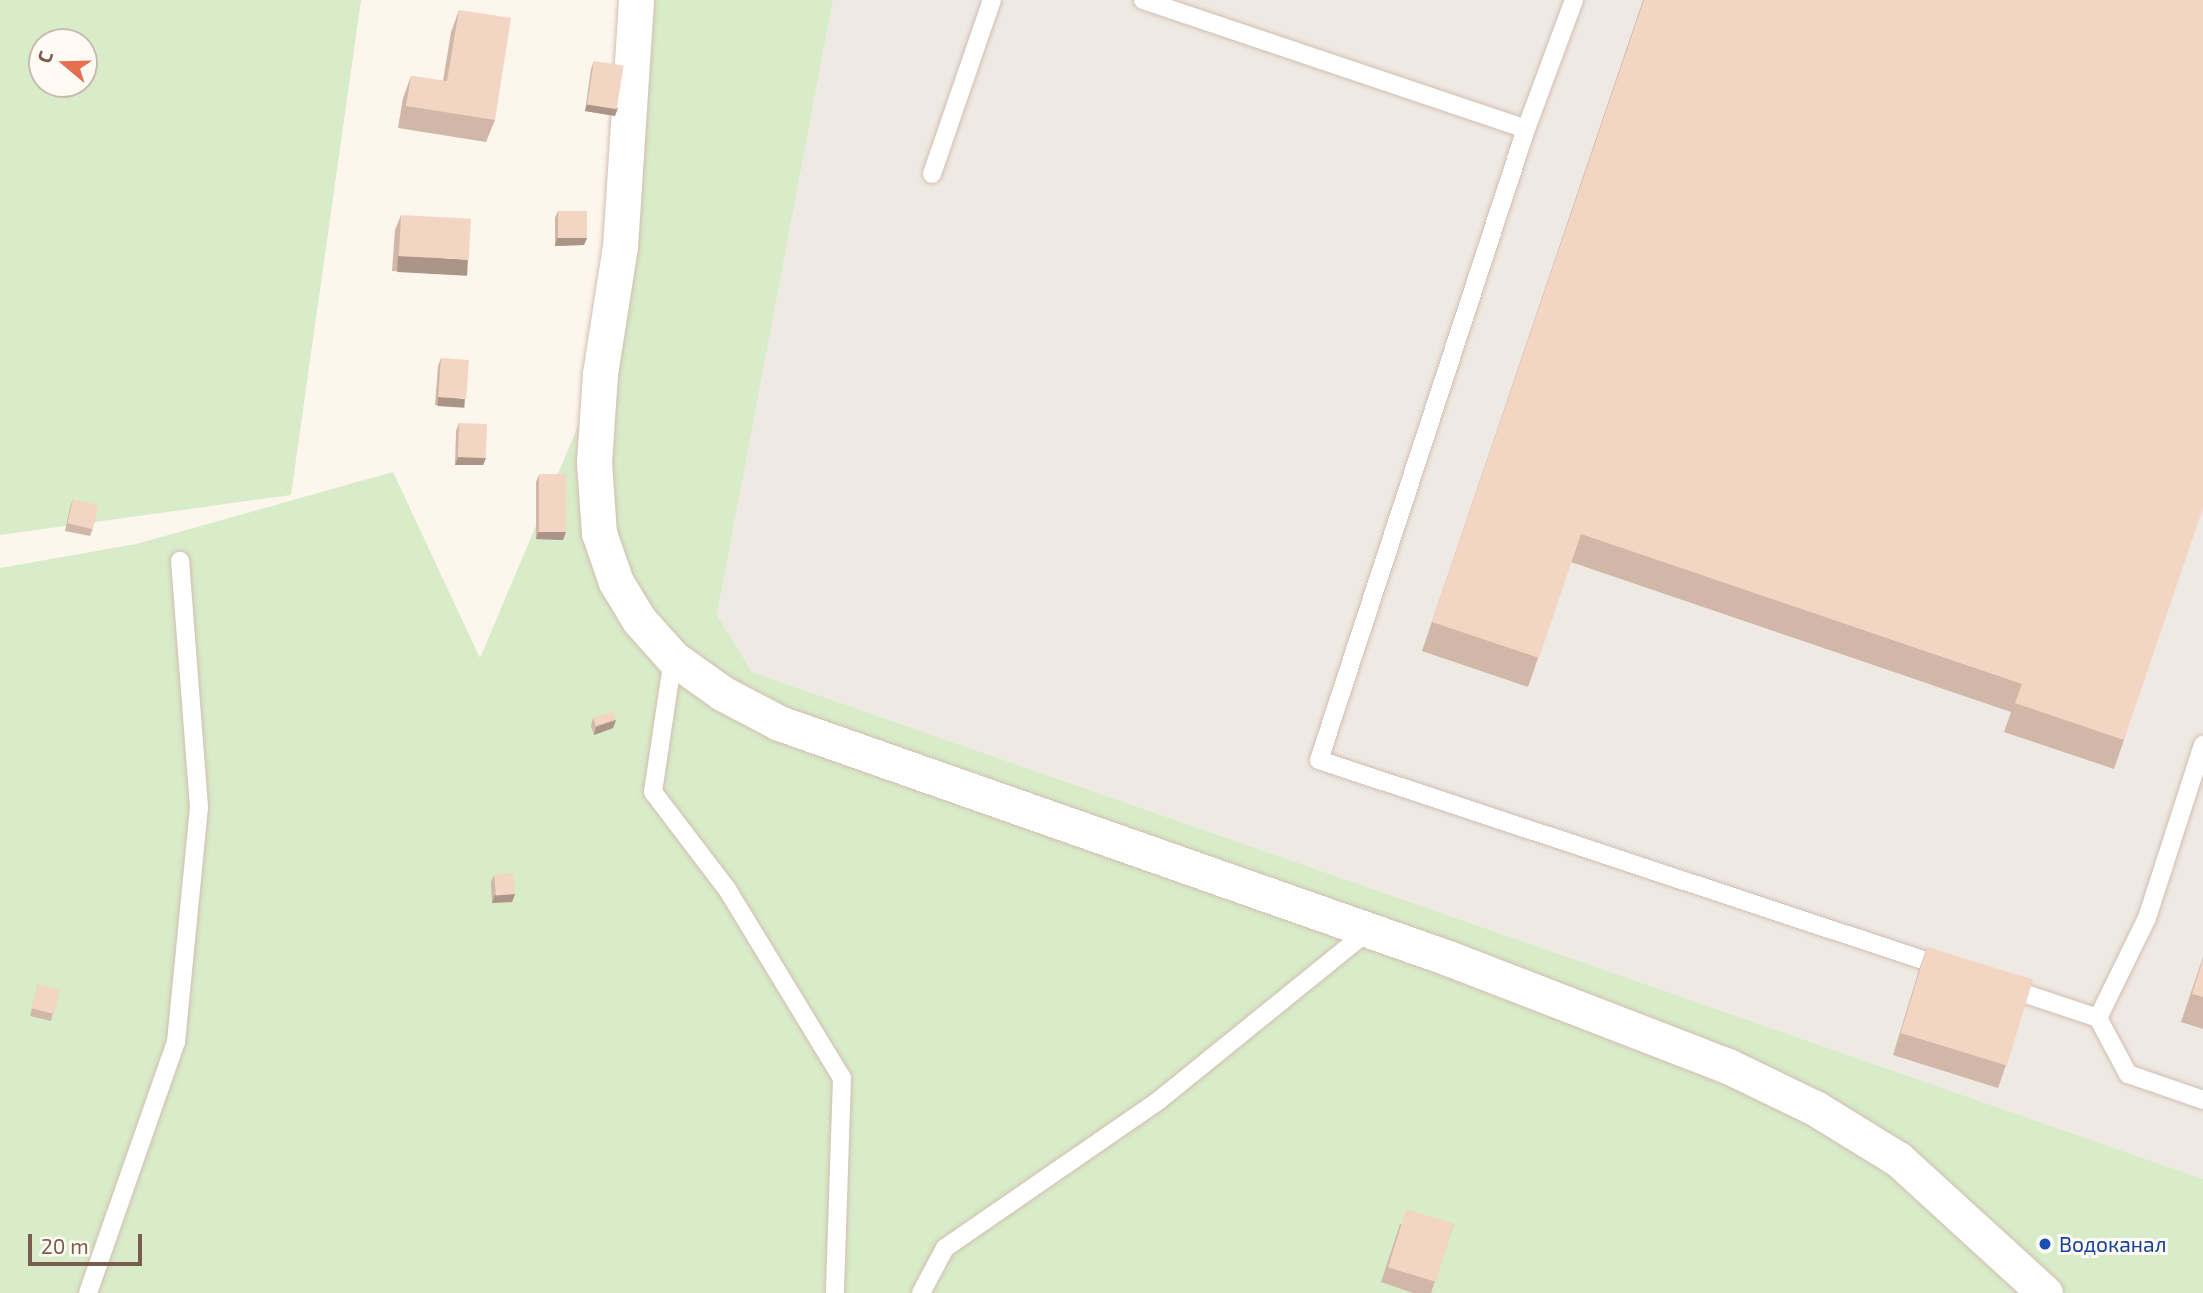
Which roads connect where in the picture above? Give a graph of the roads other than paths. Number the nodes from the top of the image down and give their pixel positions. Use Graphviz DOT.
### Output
graph roads {
  1 [pos="636,0"];
  2 [pos="992,0"];
  3 [pos="1143,0"];
  4 [pos="1574,0"];
  5 [pos="1526,129"];
  6 [pos="932,174"];
  7 [pos="180,561"];
  8 [pos="673,658"];
  9 [pos="2203,745"];
  10 [pos="1368,931"];
  11 [pos="1967,975"];
  12 [pos="1993,983"];
  13 [pos="2098,1018"];
  14 [pos="2203,1100"];
  15 [pos="88,1293"];
  16 [pos="835,1293"];
  17 [pos="921,1293"];
  18 [pos="2045,1293"];
  1 -- 8 [label="street"];
  2 -- 6 [label="lane"];
  3 -- 5 [label="lane"];
  4 -- 5 [label="lane"];
  5 -- 11 [label="lane"];
  7 -- 15 [label="lane"];
  8 -- 10 [label="street"];
  8 -- 16 [label="lane"];
  9 -- 13 [label="lane"];
  10 -- 17 [label="lane"];
  10 -- 18 [label="street"];
  12 -- 13 [label="lane"];
  13 -- 14 [label="lane"];
}
